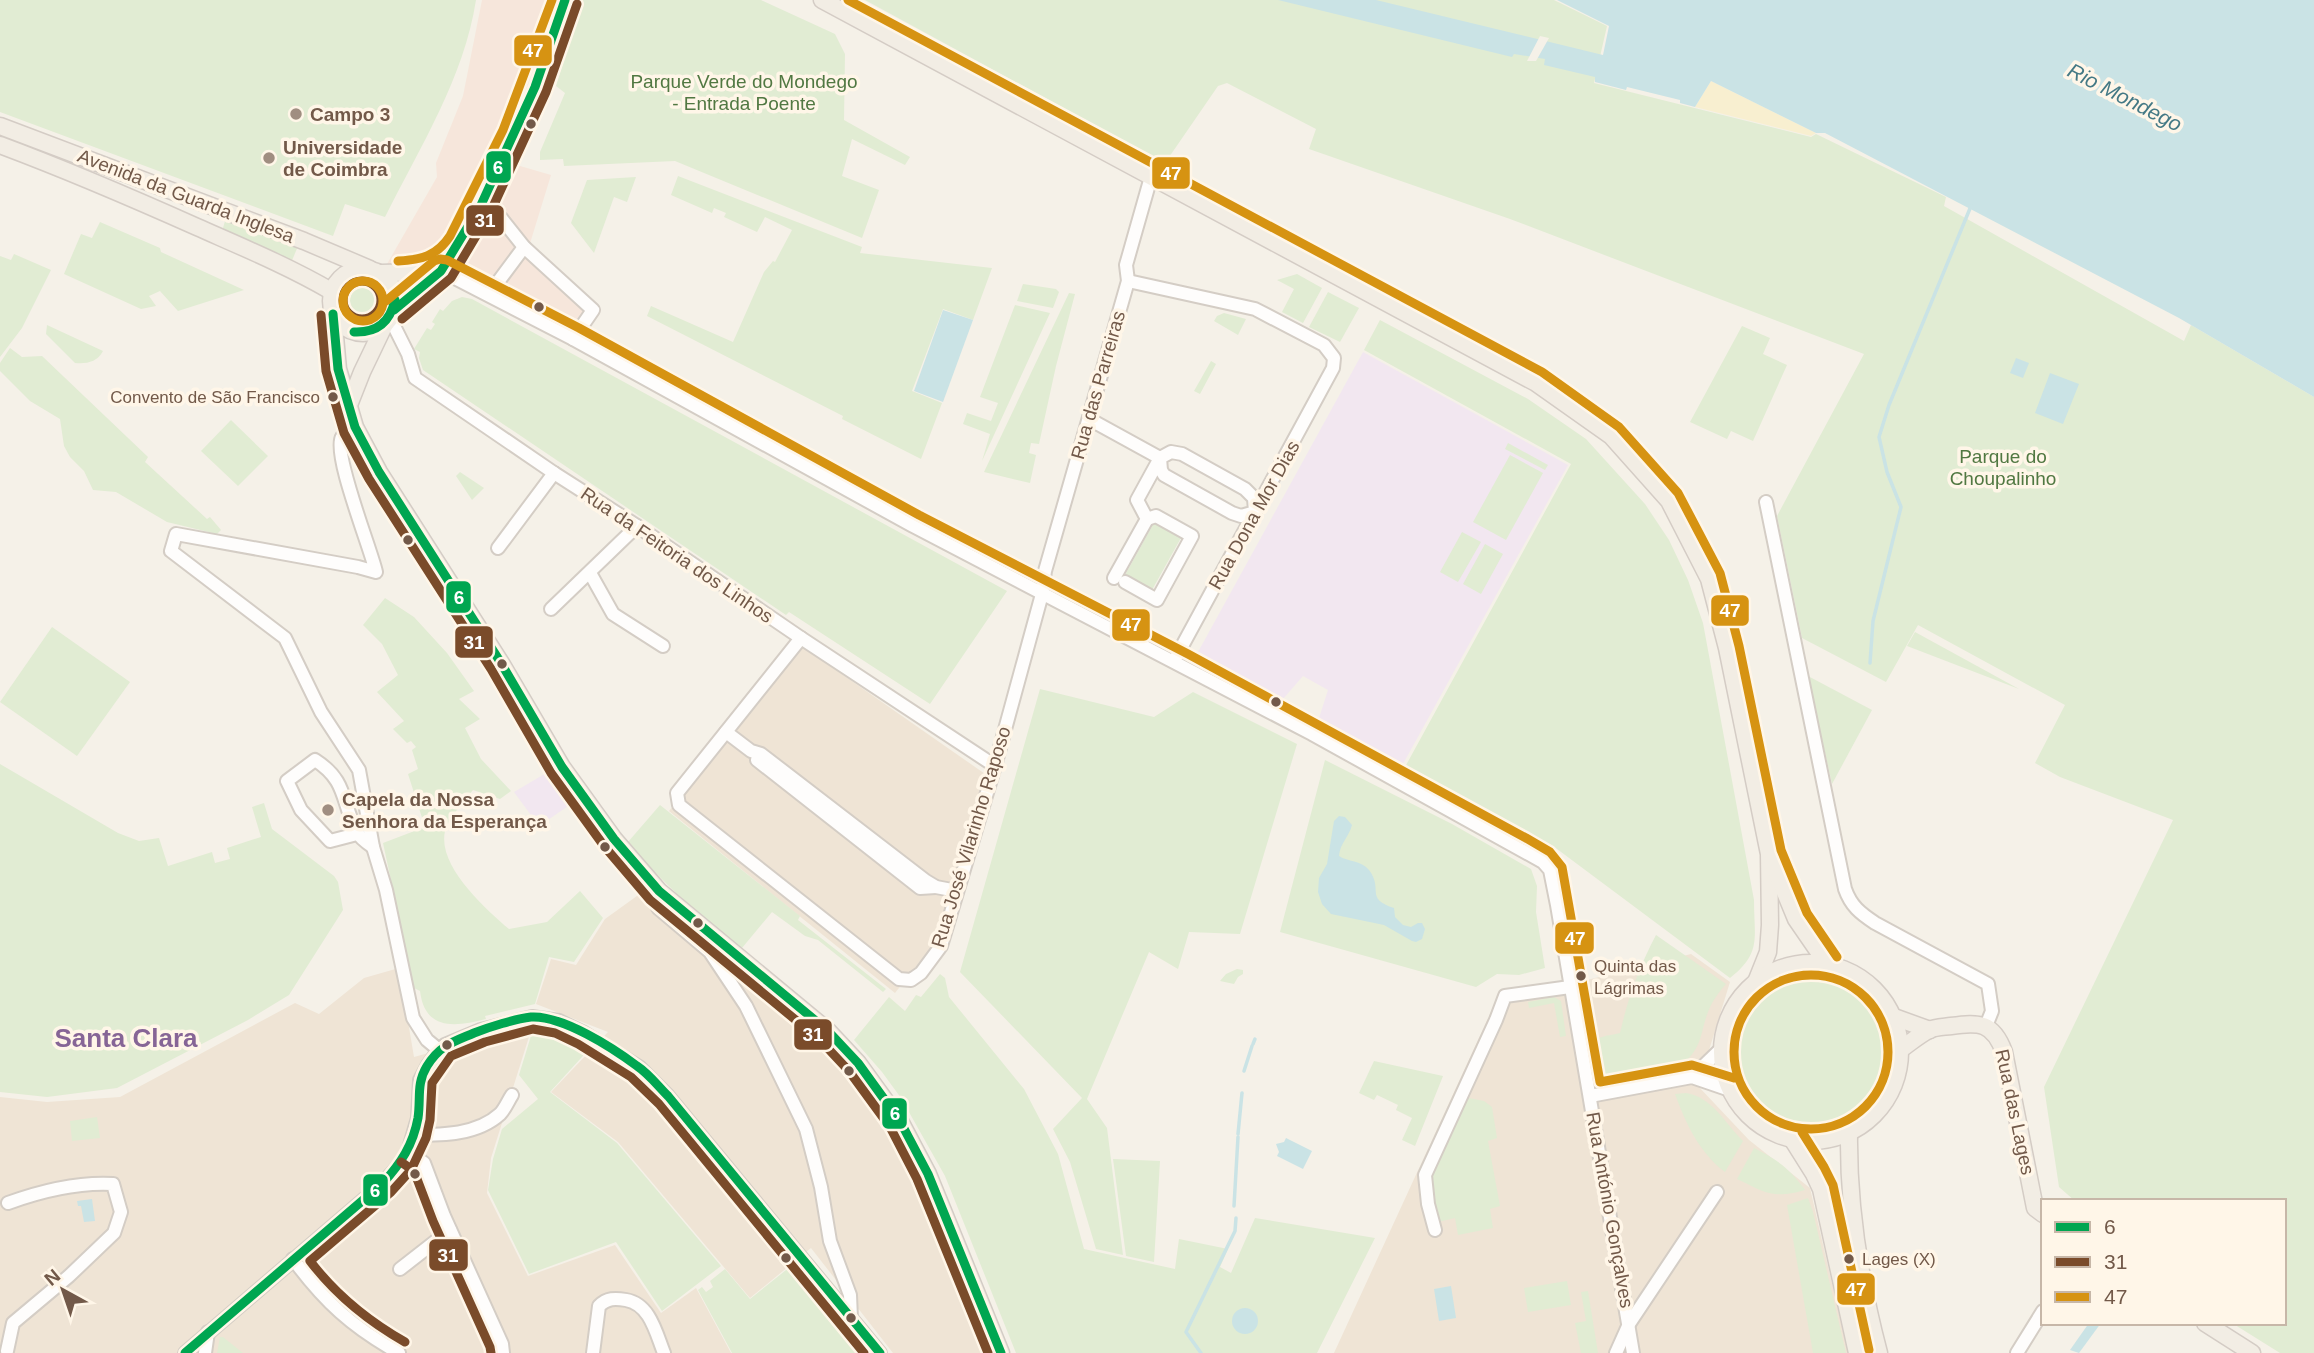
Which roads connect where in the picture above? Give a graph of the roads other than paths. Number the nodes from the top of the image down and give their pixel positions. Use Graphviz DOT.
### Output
graph roads {
  1 [pos="565,0"];
  2 [pos="822,0"];
  3 [pos="0,126"];
  4 [pos="0,145"];
  5 [pos="1151,177"];
  6 [pos="501,218"];
  7 [pos="524,247"];
  8 [pos="444,265"];
  9 [pos="375,271"];
  10 [pos="1128,281"];
  11 [pos="331,291"];
  12 [pos="489,294"];
  13 [pos="333,314"];
  14 [pos="390,317"];
  15 [pos="573,339"];
  16 [pos="349,405"];
  17 [pos="1089,419"];
  18 [pos="355,427"];
  19 [pos="1160,458"];
  20 [pos="554,473"];
  21 [pos="1766,502"];
  22 [pos="1255,512"];
  23 [pos="1147,519"];
  24 [pos="637,526"];
  25 [pos="498,548"];
  26 [pos="590,573"];
  27 [pos="1042,594"];
  28 [pos="551,610"];
  29 [pos="801,638"];
  30 [pos="663,646"];
  31 [pos="1174,661"];
  32 [pos="726,732"];
  33 [pos="995,766"];
  34 [pos="357,834"];
  35 [pos="373,847"];
  36 [pos="1769,853"];
  37 [pos="659,891"];
  38 [pos="957,891"];
  39 [pos="1827,964"];
  40 [pos="1756,982"];
  41 [pos="1570,987"];
  42 [pos="1894,1017"];
  43 [pos="1986,1026"];
  44 [pos="1930,1030"];
  45 [pos="1722,1048"];
  46 [pos="1901,1049"];
  47 [pos="439,1050"];
  48 [pos="1692,1077"];
  49 [pos="1730,1090"];
  50 [pos="512,1095"];
  51 [pos="1590,1096"];
  52 [pos="1849,1133"];
  53 [pos="414,1135"];
  54 [pos="1792,1139"];
  55 [pos="408,1152"];
  56 [pos="1717,1192"];
  57 [pos="8,1203"];
  58 [pos="2041,1212"];
  59 [pos="450,1230"];
  60 [pos="1434,1230"];
  61 [pos="293,1259"];
  62 [pos="400,1269"];
  63 [pos="2041,1314"];
  64 [pos="851,1318"];
  65 [pos="1629,1324"];
  66 [pos="2208,1325"];
  67 [pos="208,1332"];
  68 [pos="867,1337"];
  69 [pos="5,1351"];
  70 [pos="185,1353"];
  71 [pos="205,1353"];
  72 [pos="399,1353"];
  73 [pos="503,1353"];
  74 [pos="593,1353"];
  75 [pos="664,1353"];
  76 [pos="866,1353"];
  77 [pos="880,1353"];
  78 [pos="1001,1353"];
  79 [pos="1616,1353"];
  80 [pos="1633,1353"];
  81 [pos="1857,1353"];
  82 [pos="1879,1353"];
  83 [pos="2017,1353"];
  84 [pos="2252,1353"];
  1 -- 8 [label="main road"];
  2 -- 5 [label="main road"];
  3 -- 9 [label="main road, Avenida da Guarda Inglesa"];
  4 -- 11 [label="main road, Avenida da Guarda Inglesa"];
  5 -- 10 [label="street, Rua das Parreiras"];
  5 -- 36 [label="main road"];
  6 -- 7 [label="street"];
  7 -- 12 [label="street"];
  7 -- 15 [label="street"];
  8 -- 9 [label="main road"];
  8 -- 12 [label="street"];
  8 -- 14 [label="main road"];
  9 -- 11 [label="main road"];
  9 -- 14 [label="main road"];
  10 -- 17 [label="street, Rua das Parreiras"];
  10 -- 22 [label="street, Rua Dona Mor Dias"];
  11 -- 13 [label="main road"];
  12 -- 15 [label="street"];
  13 -- 14 [label="main road"];
  13 -- 16 [label="main road"];
  14 -- 16 [label="main road"];
  14 -- 20 [label="street, Rua da Feitoria dos Linhos"];
  15 -- 27 [label="street"];
  16 -- 18 [label="main road"];
  17 -- 19 [label="street"];
  17 -- 27 [label="street, Rua das Parreiras"];
  18 -- 35 [label="street"];
  18 -- 37 [label="main road"];
  19 -- 22 [label="street"];
  19 -- 22 [label="street"];
  19 -- 23 [label="street"];
  20 -- 24 [label="street, Rua da Feitoria dos Linhos"];
  20 -- 25 [label="street"];
  21 -- 43 [label="street"];
  22 -- 31 [label="street, Rua Dona Mor Dias"];
  23 -- 23 [label="street"];
  24 -- 26 [label="street"];
  24 -- 29 [label="street, Rua da Feitoria dos Linhos"];
  26 -- 28 [label="street"];
  26 -- 30 [label="street"];
  27 -- 31 [label="street"];
  27 -- 33 [label="street, Rua José Vilarinho Raposo"];
  29 -- 32 [label="street"];
  29 -- 33 [label="street, Rua da Feitoria dos Linhos"];
  31 -- 41 [label="street, Rua António Gonçalves"];
  32 -- 38 [label="street"];
  32 -- 38 [label="street, Rua José Vilarinho Raposo"];
  33 -- 38 [label="street, Rua José Vilarinho Raposo"];
  34 -- 34 [label="street"];
  34 -- 35 [label="street"];
  35 -- 47 [label="street"];
  36 -- 39 [label="main road"];
  36 -- 40 [label="main road"];
  37 -- 64 [label="street"];
  37 -- 78 [label="main road"];
  39 -- 40 [label="main road"];
  39 -- 42 [label="main road"];
  40 -- 45 [label="main road"];
  41 -- 51 [label="street, Rua António Gonçalves"];
  41 -- 60 [label="street"];
  42 -- 44 [label="main road, Rua das Lages"];
  42 -- 46 [label="main road"];
  43 -- 44 [label="main road, Rua das Lages"];
  43 -- 58 [label="main road, Rua das Lages"];
  44 -- 46 [label="main road, Rua das Lages"];
  45 -- 48 [label="street"];
  45 -- 49 [label="main road"];
  46 -- 52 [label="main road"];
  47 -- 53 [label="street"];
  47 -- 64 [label="street"];
  48 -- 49 [label="street"];
  48 -- 51 [label="street"];
  49 -- 54 [label="main road"];
  50 -- 53 [label="street"];
  51 -- 65 [label="street, Rua António Gonçalves"];
  52 -- 54 [label="main road"];
  52 -- 82 [label="main road"];
  53 -- 55 [label="street"];
  54 -- 81 [label="main road"];
  55 -- 59 [label="street"];
  55 -- 61 [label="street"];
  56 -- 65 [label="street"];
  57 -- 69 [label="street"];
  59 -- 62 [label="street"];
  59 -- 73 [label="street"];
  61 -- 67 [label="street"];
  61 -- 72 [label="street"];
  63 -- 83 [label="street"];
  64 -- 68 [label="street"];
  65 -- 79 [label="street"];
  65 -- 80 [label="street, Rua António Gonçalves"];
  66 -- 84 [label="main road"];
  67 -- 70 [label="street"];
  67 -- 71 [label="street"];
  68 -- 76 [label="street"];
  68 -- 77 [label="street"];
  74 -- 75 [label="street"];
}
